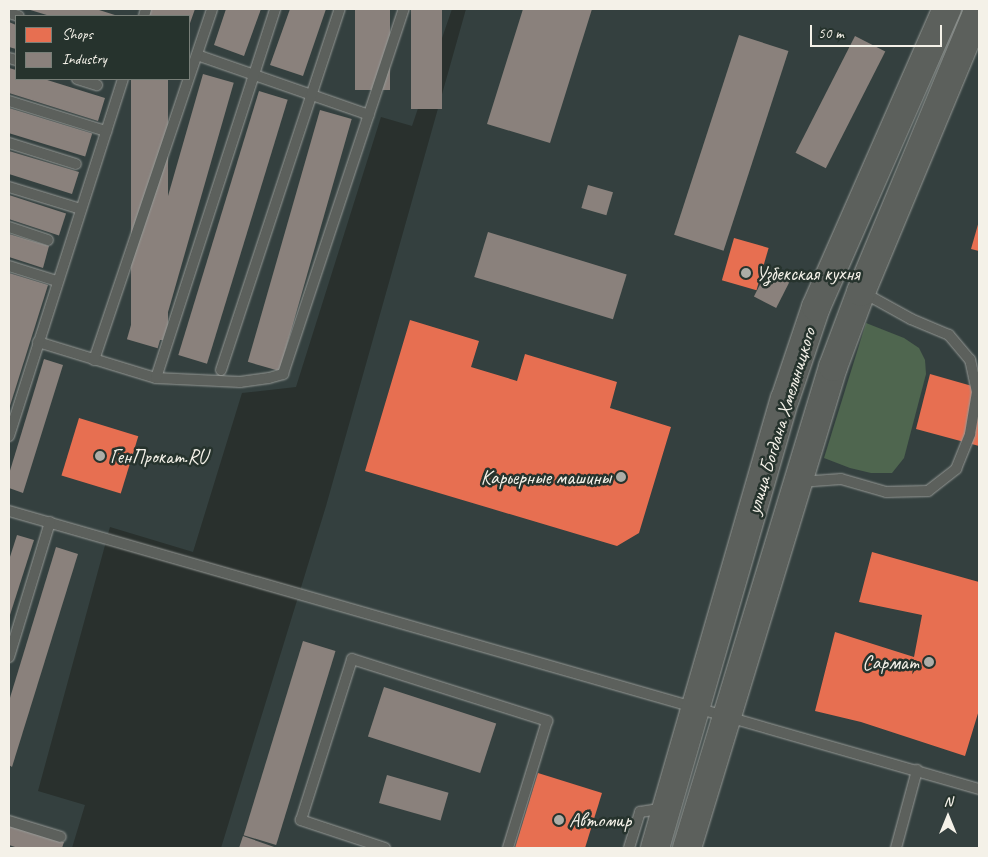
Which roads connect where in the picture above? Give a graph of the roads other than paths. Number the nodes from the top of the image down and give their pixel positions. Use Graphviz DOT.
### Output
graph roads {
  1 [pos="212,9"];
  2 [pos="275,9"];
  3 [pos="340,9"];
  4 [pos="404,9"];
  5 [pos="947,9"];
  6 [pos="979,9"];
  7 [pos="197,55"];
  8 [pos="254,74"];
  9 [pos="190,76"];
  10 [pos="80,80"];
  11 [pos="123,80"];
  12 [pos="189,80"];
  13 [pos="97,85"];
  14 [pos="311,95"];
  15 [pos="9,101"];
  16 [pos="369,115"];
  17 [pos="106,130"];
  18 [pos="9,143"];
  19 [pos="76,164"];
  20 [pos="9,187"];
  21 [pos="81,209"];
  22 [pos="9,228"];
  23 [pos="48,240"];
  24 [pos="9,266"];
  25 [pos="58,281"];
  26 [pos="861,292"];
  27 [pos="38,342"];
  28 [pos="94,360"];
  29 [pos="220,370"];
  30 [pos="156,378"];
  31 [pos="785,399"];
  32 [pos="820,408"];
  33 [pos="9,436"];
  34 [pos="796,482"];
  35 [pos="9,510"];
  36 [pos="50,522"];
  37 [pos="9,657"];
  38 [pos="695,708"];
  39 [pos="726,717"];
  40 [pos="917,770"];
  41 [pos="979,789"];
  42 [pos="667,808"];
  43 [pos="9,821"];
  44 [pos="61,837"];
  45 [pos="386,848"];
  46 [pos="508,848"];
  47 [pos="629,848"];
  48 [pos="655,848"];
  49 [pos="687,848"];
  50 [pos="896,848"];
  1 -- 7 [label="lane"];
  2 -- 8 [label="lane"];
  3 -- 14 [label="lane"];
  4 -- 16 [label="lane"];
  5 -- 31 [label="highway, улица Богдана Хмельницкого"];
  6 -- 26 [label="highway, улица Богдана Хмельницкого"];
  7 -- 8 [label="lane"];
  7 -- 9 [label="lane"];
  8 -- 14 [label="lane"];
  8 -- 30 [label="lane"];
  10 -- 13 [label="lane"];
  11 -- 17 [label="lane"];
  12 -- 28 [label="lane"];
  14 -- 16 [label="lane"];
  14 -- 29 [label="lane"];
  15 -- 17 [label="lane"];
  16 -- 30 [label="lane"];
  17 -- 21 [label="lane"];
  18 -- 19 [label="lane"];
  20 -- 21 [label="lane"];
  21 -- 25 [label="lane"];
  22 -- 23 [label="lane"];
  24 -- 25 [label="lane"];
  25 -- 27 [label="lane"];
  26 -- 32 [label="highway, улица Богдана Хмельницкого"];
  26 -- 34 [label="lane"];
  27 -- 28 [label="lane"];
  27 -- 33 [label="lane"];
  28 -- 30 [label="lane"];
  31 -- 32 [label="highway"];
  31 -- 38 [label="highway, улица Богдана Хмельницкого"];
  32 -- 34 [label="highway, улица Богдана Хмельницкого"];
  34 -- 39 [label="highway, улица Богдана Хмельницкого"];
  35 -- 36 [label="lane"];
  36 -- 37 [label="lane"];
  36 -- 38 [label="lane"];
  38 -- 39 [label="lane"];
  38 -- 42 [label="highway, улица Богдана Хмельницкого"];
  39 -- 40 [label="lane"];
  39 -- 49 [label="highway, улица Богдана Хмельницкого"];
  40 -- 41 [label="lane"];
  40 -- 50 [label="lane"];
  42 -- 47 [label="lane"];
  42 -- 48 [label="highway, улица Богдана Хмельницкого"];
  43 -- 44 [label="lane"];
  45 -- 46 [label="lane"];
}
